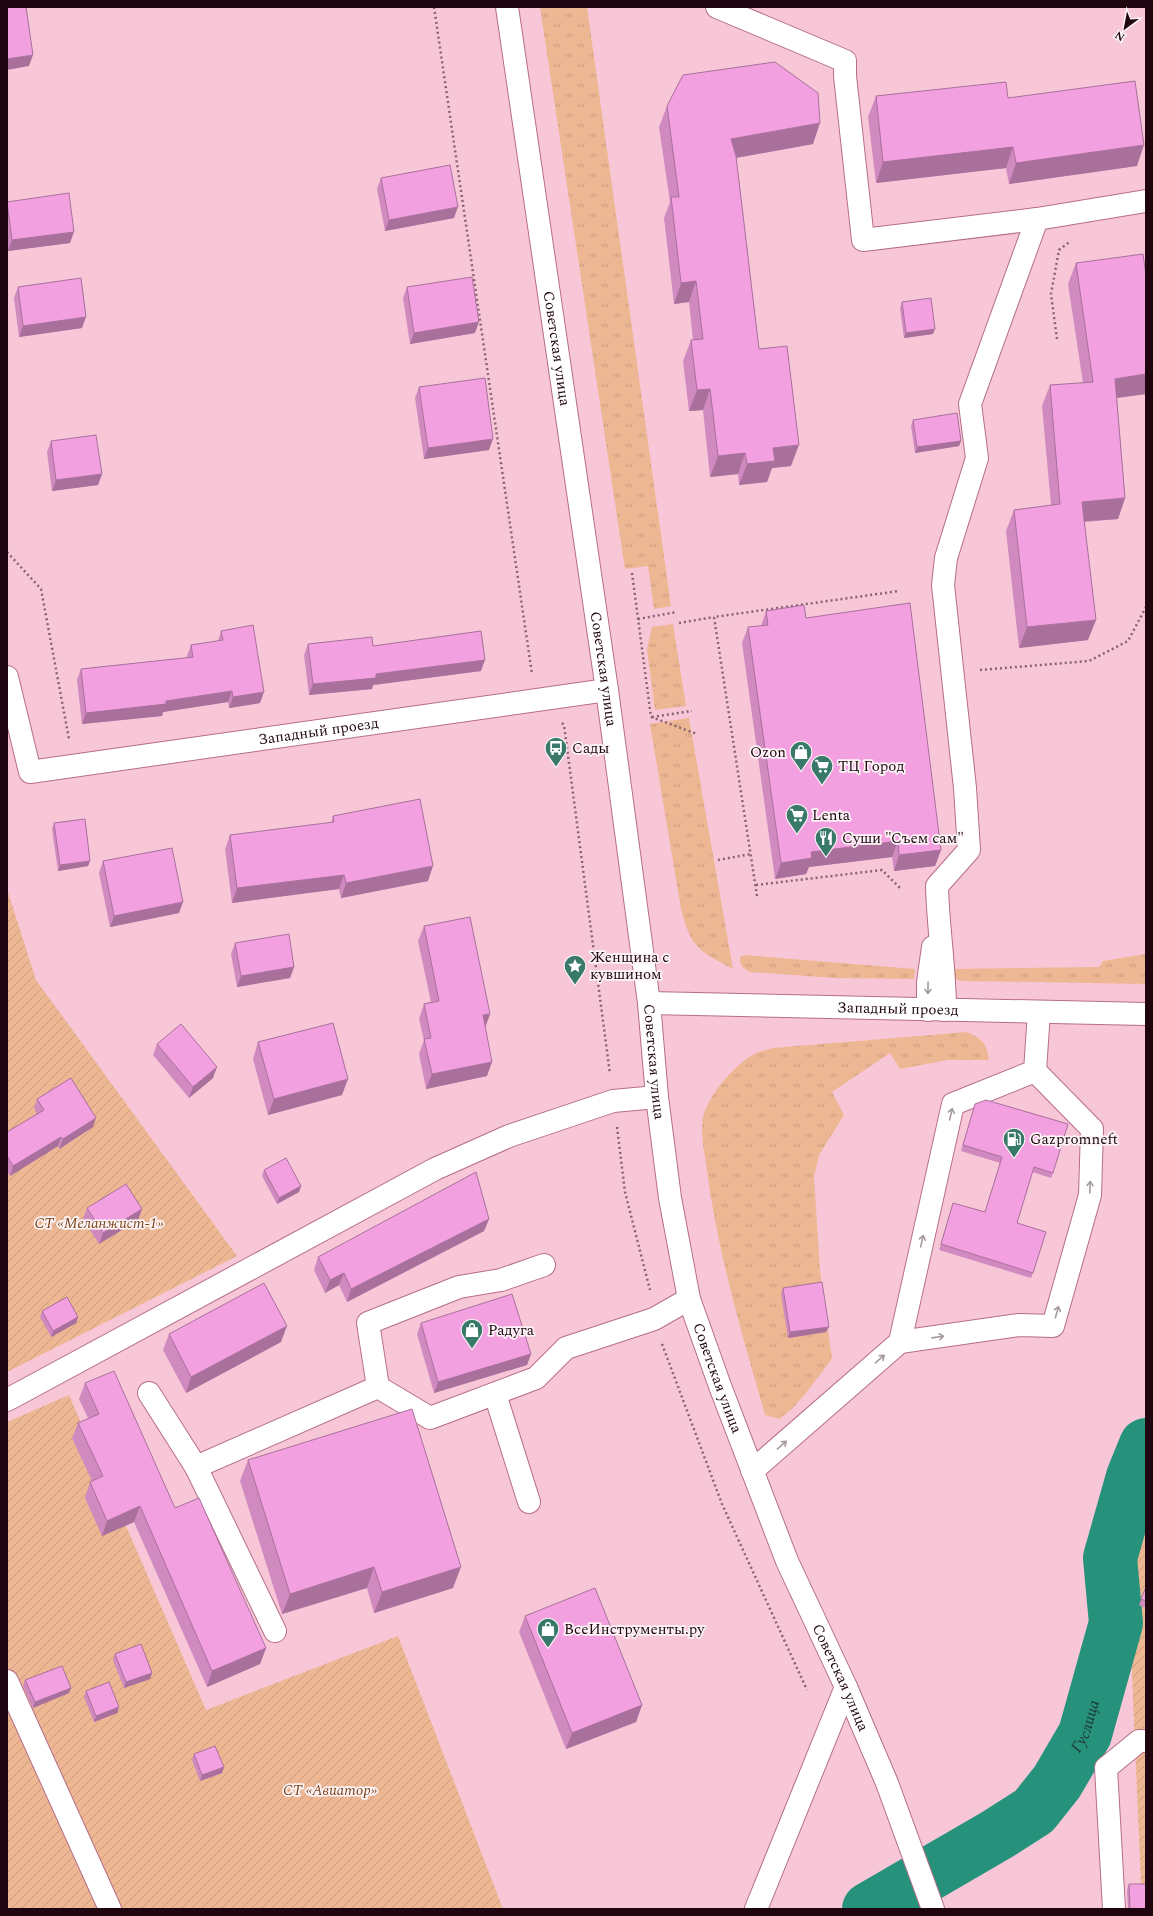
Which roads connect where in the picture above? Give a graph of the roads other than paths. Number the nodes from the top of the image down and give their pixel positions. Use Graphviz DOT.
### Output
graph roads {
  1 [pos="507,7"];
  2 [pos="717,7"];
  3 [pos="1146,201"];
  4 [pos="1037,219"];
  5 [pos="7,677"];
  6 [pos="607,690"];
  7 [pos="649,1003"];
  8 [pos="936,1010"];
  9 [pos="1039,1012"];
  10 [pos="1146,1014"];
  11 [pos="1035,1071"];
  12 [pos="657,1097"];
  13 [pos="544,1265"];
  14 [pos="690,1299"];
  15 [pos="900,1342"];
  16 [pos="378,1387"];
  17 [pos="149,1393"];
  18 [pos="495,1394"];
  19 [pos="7,1400"];
  20 [pos="196,1466"];
  21 [pos="752,1471"];
  22 [pos="529,1502"];
  23 [pos="275,1631"];
  24 [pos="7,1681"];
  25 [pos="846,1687"];
  26 [pos="1146,1741"];
  27 [pos="110,1909"];
  28 [pos="756,1909"];
  29 [pos="933,1909"];
  30 [pos="1114,1909"];
  1 -- 6 [label="main road, Советская улица"];
  2 -- 4 [label="main road"];
  3 -- 4 [label="main road"];
  4 -- 8 [label="main road"];
  5 -- 6 [label="main road, Западный проезд"];
  6 -- 7 [label="main road, Советская улица"];
  7 -- 8 [label="main road, Западный проезд"];
  7 -- 12 [label="main road, Советская улица"];
  8 -- 9 [label="main road, Западный проезд"];
  9 -- 10 [label="main road, Западный проезд"];
  9 -- 11 [label="main road"];
  15 -- 11 [label="main road, one-way"];
  15 -- 11 [label="main road, one-way"];
  12 -- 14 [label="main road, Советская улица"];
  12 -- 19 [label="main road"];
  13 -- 16 [label="main road"];
  14 -- 18 [label="main road"];
  14 -- 21 [label="main road, Советская улица"];
  21 -- 15 [label="main road, one-way"];
  16 -- 18 [label="main road"];
  16 -- 20 [label="main road"];
  17 -- 20 [label="main road"];
  18 -- 22 [label="main road"];
  20 -- 23 [label="main road"];
  21 -- 25 [label="main road, Советская улица"];
  24 -- 27 [label="main road"];
  25 -- 28 [label="main road"];
  25 -- 29 [label="main road, Советская улица"];
  26 -- 30 [label="main road"];
}
